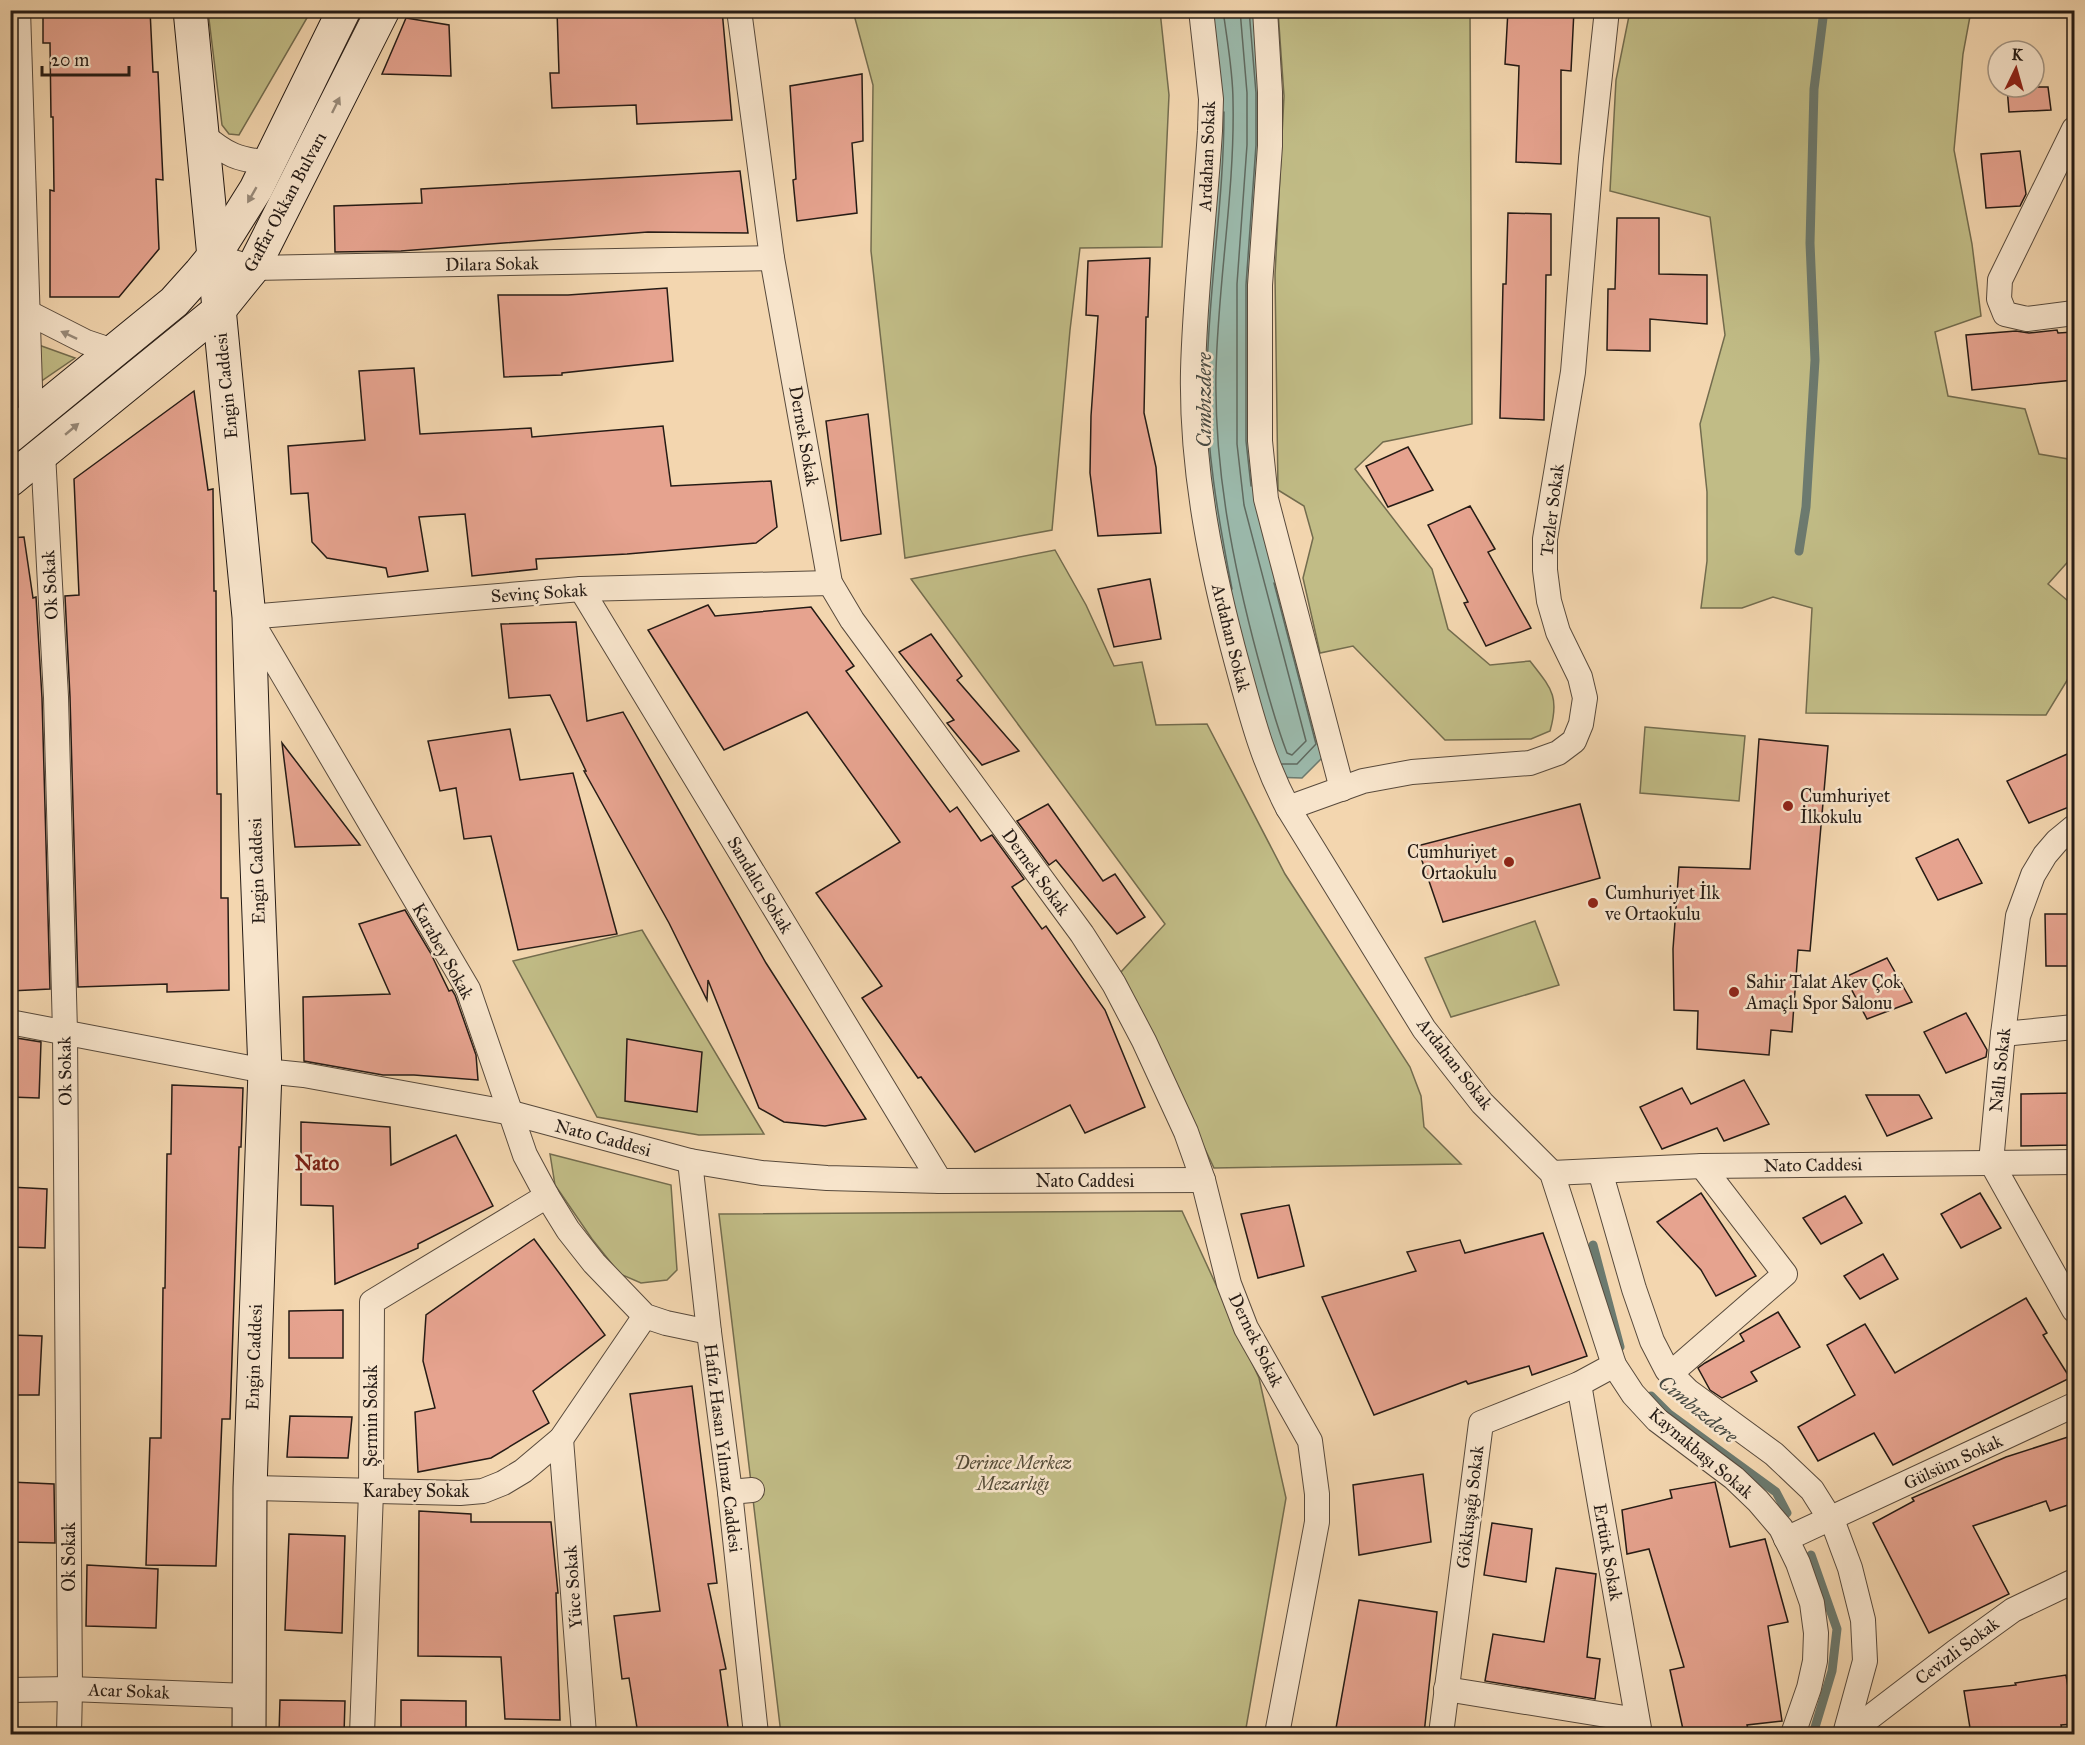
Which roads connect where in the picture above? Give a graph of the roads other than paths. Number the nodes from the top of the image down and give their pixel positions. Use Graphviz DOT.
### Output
graph roads {
  1 [pos="18,10"];
  2 [pos="190,10"];
  3 [pos="344,10"];
  4 [pos="383,10"];
  5 [pos="739,10"];
  6 [pos="1201,10"];
  7 [pos="1264,10"];
  8 [pos="1607,10"];
  9 [pos="2074,129"];
  10 [pos="202,134"];
  11 [pos="269,162"];
  12 [pos="214,256"];
  13 [pos="772,258"];
  14 [pos="253,268"];
  15 [pos="219,310"];
  16 [pos="27,312"];
  17 [pos="2074,313"];
  18 [pos="113,351"];
  19 [pos="20,427"];
  20 [pos="43,453"];
  21 [pos="10,480"];
  22 [pos="830,583"];
  23 [pos="581,589"];
  24 [pos="249,616"];
  25 [pos="1342,789"];
  26 [pos="1288,808"];
  27 [pos="2074,827"];
  28 [pos="10,1022"];
  29 [pos="2074,1027"];
  30 [pos="65,1032"];
  31 [pos="2003,1034"];
  32 [pos="265,1071"];
  33 [pos="512,1113"];
  34 [pos="690,1161"];
  35 [pos="1991,1162"];
  36 [pos="2074,1162"];
  37 [pos="1702,1166"];
  38 [pos="1600,1171"];
  39 [pos="1552,1173"];
  40 [pos="1203,1180"];
  41 [pos="940,1181"];
  42 [pos="547,1196"];
  43 [pos="2074,1310"];
  44 [pos="645,1316"];
  45 [pos="709,1332"];
  46 [pos="1614,1365"];
  47 [pos="1670,1374"];
  48 [pos="1579,1384"];
  49 [pos="2074,1405"];
  50 [pos="561,1439"];
  51 [pos="250,1488"];
  52 [pos="371,1492"];
  53 [pos="1831,1519"];
  54 [pos="1786,1539"];
  55 [pos="2074,1581"];
  56 [pos="70,1689"];
  57 [pos="1446,1689"];
  58 [pos="10,1690"];
  59 [pos="248,1696"];
  60 [pos="1639,1727"];
  61 [pos="69,1734"];
  62 [pos="249,1734"];
  63 [pos="362,1734"];
  64 [pos="584,1734"];
  65 [pos="756,1734"];
  66 [pos="1277,1734"];
  67 [pos="1441,1734"];
  68 [pos="1793,1734"];
  69 [pos="1846,1734"];
  1 -- 16 [label="street"];
  2 -- 10 [label="street, Engin Caddesi"];
  3 -- 11 [label="street, Gaffar Okkan Bulvarı"];
  14 -- 4 [label="street, Gaffar Okkan Bulvarı, one-way"];
  5 -- 13 [label="street, Dernek Sokak"];
  6 -- 26 [label="street, Ardahan Sokak"];
  7 -- 25 [label="street"];
  8 -- 25 [label="street, Tezler Sokak"];
  9 -- 17 [label="street"];
  10 -- 11 [label="street"];
  10 -- 12 [label="street, Engin Caddesi"];
  11 -- 12 [label="street, Gaffar Okkan Bulvarı, one-way"];
  12 -- 14 [label="street, Dilara Sokak"];
  12 -- 15 [label="street, Engin Caddesi"];
  12 -- 18 [label="street, Gaffar Okkan Bulvarı"];
  13 -- 14 [label="street, Dilara Sokak"];
  13 -- 22 [label="street, Dernek Sokak"];
  14 -- 15 [label="street, Gaffar Okkan Bulvarı"];
  20 -- 15 [label="street, Gaffar Okkan Bulvarı, one-way"];
  15 -- 24 [label="street, Engin Caddesi"];
  18 -- 16 [label="street, one-way"];
  16 -- 19 [label="street"];
  18 -- 19 [label="street, Gaffar Okkan Bulvarı"];
  20 -- 21 [label="street, Gaffar Okkan Bulvarı"];
  20 -- 30 [label="street, Ok Sokak"];
  22 -- 23 [label="street, Sevinç Sokak"];
  22 -- 40 [label="street, Dernek Sokak"];
  23 -- 24 [label="street, Sevinç Sokak"];
  23 -- 41 [label="street, Sandalcı Sokak"];
  24 -- 32 [label="street, Engin Caddesi"];
  24 -- 33 [label="street, Karabey Sokak"];
  25 -- 26 [label="street, Tezler Sokak"];
  26 -- 39 [label="street, Ardahan Sokak"];
  27 -- 31 [label="street, Nallı Sokak"];
  28 -- 30 [label="street, Nato Caddesi"];
  29 -- 31 [label="street"];
  30 -- 32 [label="street, Nato Caddesi"];
  30 -- 56 [label="street, Ok Sokak"];
  31 -- 35 [label="street, Nallı Sokak"];
  32 -- 33 [label="street, Nato Caddesi"];
  32 -- 51 [label="street, Engin Caddesi"];
  33 -- 34 [label="street, Nato Caddesi"];
  33 -- 42 [label="street, Karabey Sokak"];
  34 -- 41 [label="street, Nato Caddesi"];
  34 -- 45 [label="street, Hafız Hasan Yılmaz Caddesi"];
  35 -- 36 [label="street, Nato Caddesi"];
  35 -- 37 [label="street, Nato Caddesi"];
  35 -- 43 [label="street"];
  37 -- 38 [label="street, Nato Caddesi"];
  37 -- 47 [label="street"];
  38 -- 39 [label="street, Nato Caddesi"];
  38 -- 47 [label="street"];
  39 -- 46 [label="street, Kaynakbaşı Sokak"];
  40 -- 41 [label="street, Nato Caddesi"];
  40 -- 66 [label="street, Dernek Sokak"];
  42 -- 44 [label="street, Karabey Sokak"];
  42 -- 52 [label="street, Şermin Sokak"];
  44 -- 45 [label="street, Karabey Sokak"];
  44 -- 50 [label="street, Karabey Sokak"];
  45 -- 65 [label="street, Hafız Hasan Yılmaz Caddesi"];
  46 -- 48 [label="street, Gökkuşağı Sokak"];
  46 -- 54 [label="street, Kaynakbaşı Sokak"];
  47 -- 53 [label="street"];
  48 -- 57 [label="street, Gökkuşağı Sokak"];
  48 -- 60 [label="street, Ertürk Sokak"];
  49 -- 53 [label="street, Gülsüm Sokak"];
  50 -- 52 [label="street, Karabey Sokak"];
  50 -- 64 [label="street, Yüce Sokak"];
  51 -- 52 [label="street, Karabey Sokak"];
  51 -- 59 [label="street, Engin Caddesi"];
  52 -- 63 [label="street, Şermin Sokak"];
  53 -- 54 [label="street, Gülsüm Sokak"];
  53 -- 69 [label="street"];
  54 -- 68 [label="street, Kaynakbaşı Sokak"];
  55 -- 69 [label="street, Cevizli Sokak"];
  56 -- 58 [label="street, Acar Sokak"];
  56 -- 59 [label="street, Acar Sokak"];
  56 -- 61 [label="street, Ok Sokak"];
  57 -- 60 [label="street, Ertürk Sokak"];
  57 -- 67 [label="street, Gökkuşağı Sokak"];
  59 -- 62 [label="street, Engin Caddesi"];
}
